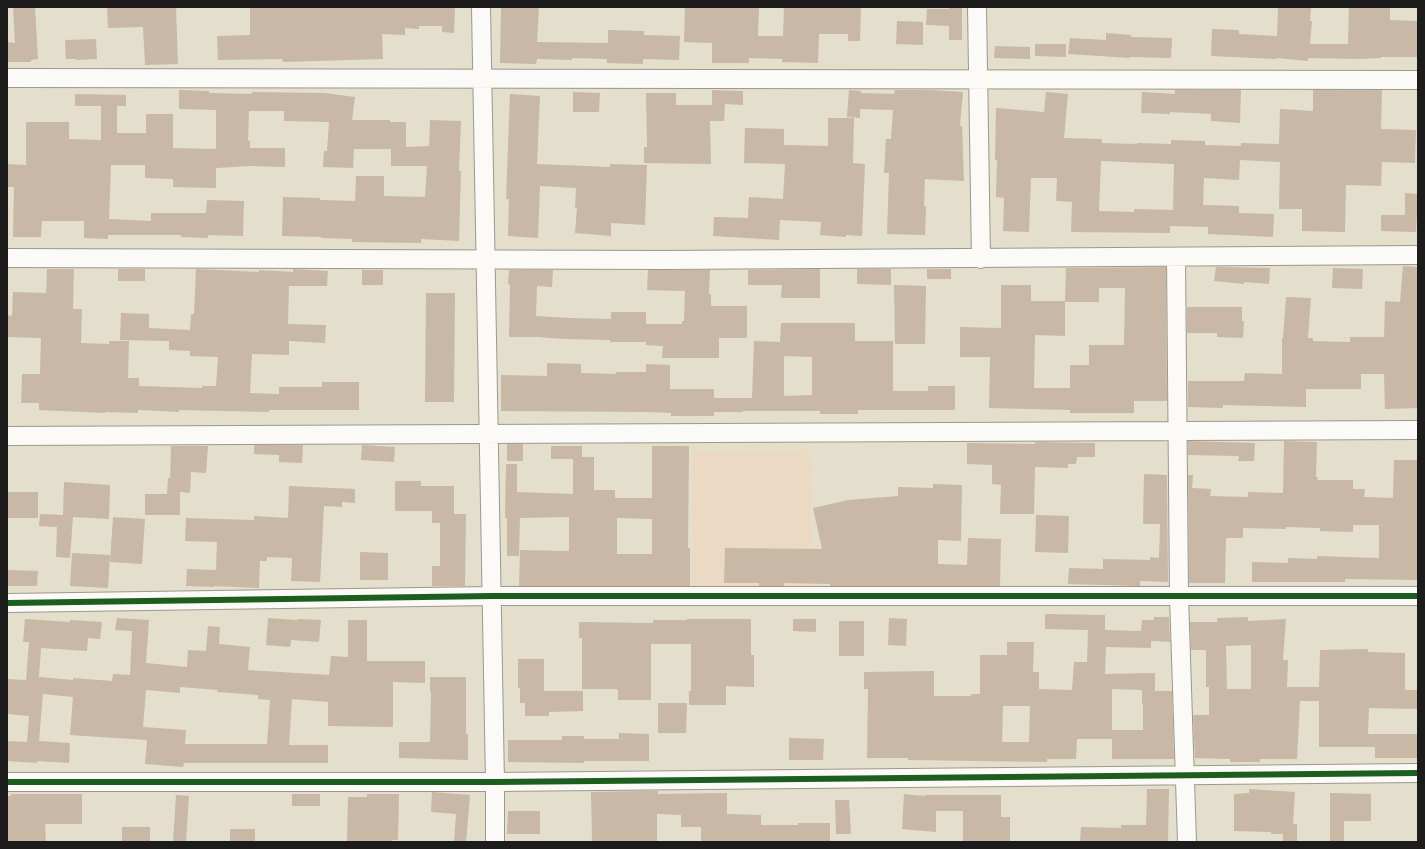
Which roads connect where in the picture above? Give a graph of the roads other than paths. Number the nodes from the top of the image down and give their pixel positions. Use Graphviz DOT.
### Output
graph roads {
  1 [pos="481,7"];
  2 [pos="978,7"];
  3 [pos="7,78"];
  4 [pos="482,79"];
  5 [pos="979,80"];
  6 [pos="1418,80"];
  7 [pos="1418,255"];
  8 [pos="1176,257"];
  9 [pos="7,258"];
  10 [pos="981,259"];
  11 [pos="486,260"];
  12 [pos="1418,430"];
  13 [pos="1178,431"];
  14 [pos="489,434"];
  15 [pos="7,436"];
  16 [pos="492,596"];
  17 [pos="1179,596"];
  18 [pos="1418,596"];
  19 [pos="7,603"];
  20 [pos="1418,773"];
  21 [pos="1185,776"];
  22 [pos="7,782"];
  23 [pos="496,782"];
  24 [pos="495,842"];
  25 [pos="1187,842"];
  1 -- 4 [label="street"];
  2 -- 5 [label="street"];
  3 -- 4 [label="street"];
  4 -- 5 [label="street"];
  4 -- 11 [label="street"];
  5 -- 6 [label="street"];
  5 -- 10 [label="street"];
  7 -- 8 [label="street"];
  8 -- 10 [label="street"];
  8 -- 13 [label="street"];
  9 -- 11 [label="street"];
  10 -- 11 [label="street"];
  11 -- 14 [label="street"];
  12 -- 13 [label="street"];
  13 -- 14 [label="street"];
  13 -- 17 [label="street"];
  14 -- 15 [label="street"];
  14 -- 16 [label="street"];
  16 -- 17 [label="street"];
  16 -- 19 [label="street"];
  16 -- 23 [label="street"];
  17 -- 18 [label="street"];
  17 -- 21 [label="street"];
  20 -- 21 [label="street"];
  21 -- 23 [label="street"];
  21 -- 25 [label="street"];
  22 -- 23 [label="street"];
  23 -- 24 [label="street"];
}
